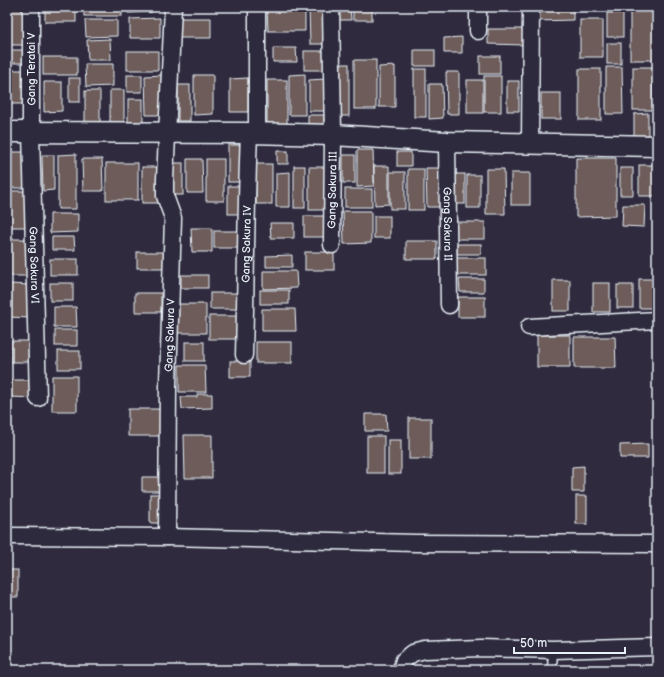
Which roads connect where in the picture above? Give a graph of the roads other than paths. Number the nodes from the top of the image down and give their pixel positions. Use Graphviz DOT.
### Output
graph roads {
  1 [pos="32,7"];
  2 [pos="173,7"];
  3 [pos="257,7"];
  4 [pos="331,7"];
  5 [pos="478,7"];
  6 [pos="531,7"];
  7 [pos="478,31"];
  8 [pos="7,132"];
  9 [pos="31,132"];
  10 [pos="168,133"];
  11 [pos="253,133"];
  12 [pos="332,135"];
  13 [pos="447,142"];
  14 [pos="530,144"];
  15 [pos="657,146"];
  16 [pos="332,245"];
  17 [pos="449,305"];
  18 [pos="657,320"];
  19 [pos="529,327"];
  20 [pos="244,355"];
  21 [pos="38,398"];
  22 [pos="657,534"];
  23 [pos="7,536"];
  24 [pos="167,537"];
  25 [pos="657,544"];
  26 [pos="657,548"];
  27 [pos="657,646"];
  28 [pos="553,650"];
  29 [pos="401,670"];
  30 [pos="552,670"];
  1 -- 9 [label="street, Gang Teratai V"];
  2 -- 10 [label="street, Gang Sakura V"];
  3 -- 11 [label="street, Gang Sakura IV"];
  4 -- 12 [label="street, Gang Sakura III"];
  5 -- 7 [label="street"];
  6 -- 14 [label="street"];
  8 -- 9 [label="street"];
  9 -- 10 [label="street"];
  9 -- 21 [label="street, Gang Sakura VI"];
  10 -- 11 [label="street"];
  10 -- 24 [label="street, Gang Sakura V"];
  11 -- 12 [label="street"];
  11 -- 20 [label="street, Gang Sakura IV"];
  12 -- 13 [label="street"];
  12 -- 16 [label="street, Gang Sakura III"];
  13 -- 14 [label="street"];
  13 -- 17 [label="street, Gang Sakura II"];
  14 -- 15 [label="street"];
  18 -- 19 [label="street"];
  22 -- 25 [label="street"];
  23 -- 24 [label="street"];
  24 -- 25 [label="street"];
  25 -- 26 [label="street"];
  27 -- 28 [label="street"];
  28 -- 29 [label="street"];
  28 -- 30 [label="lane"];
}
